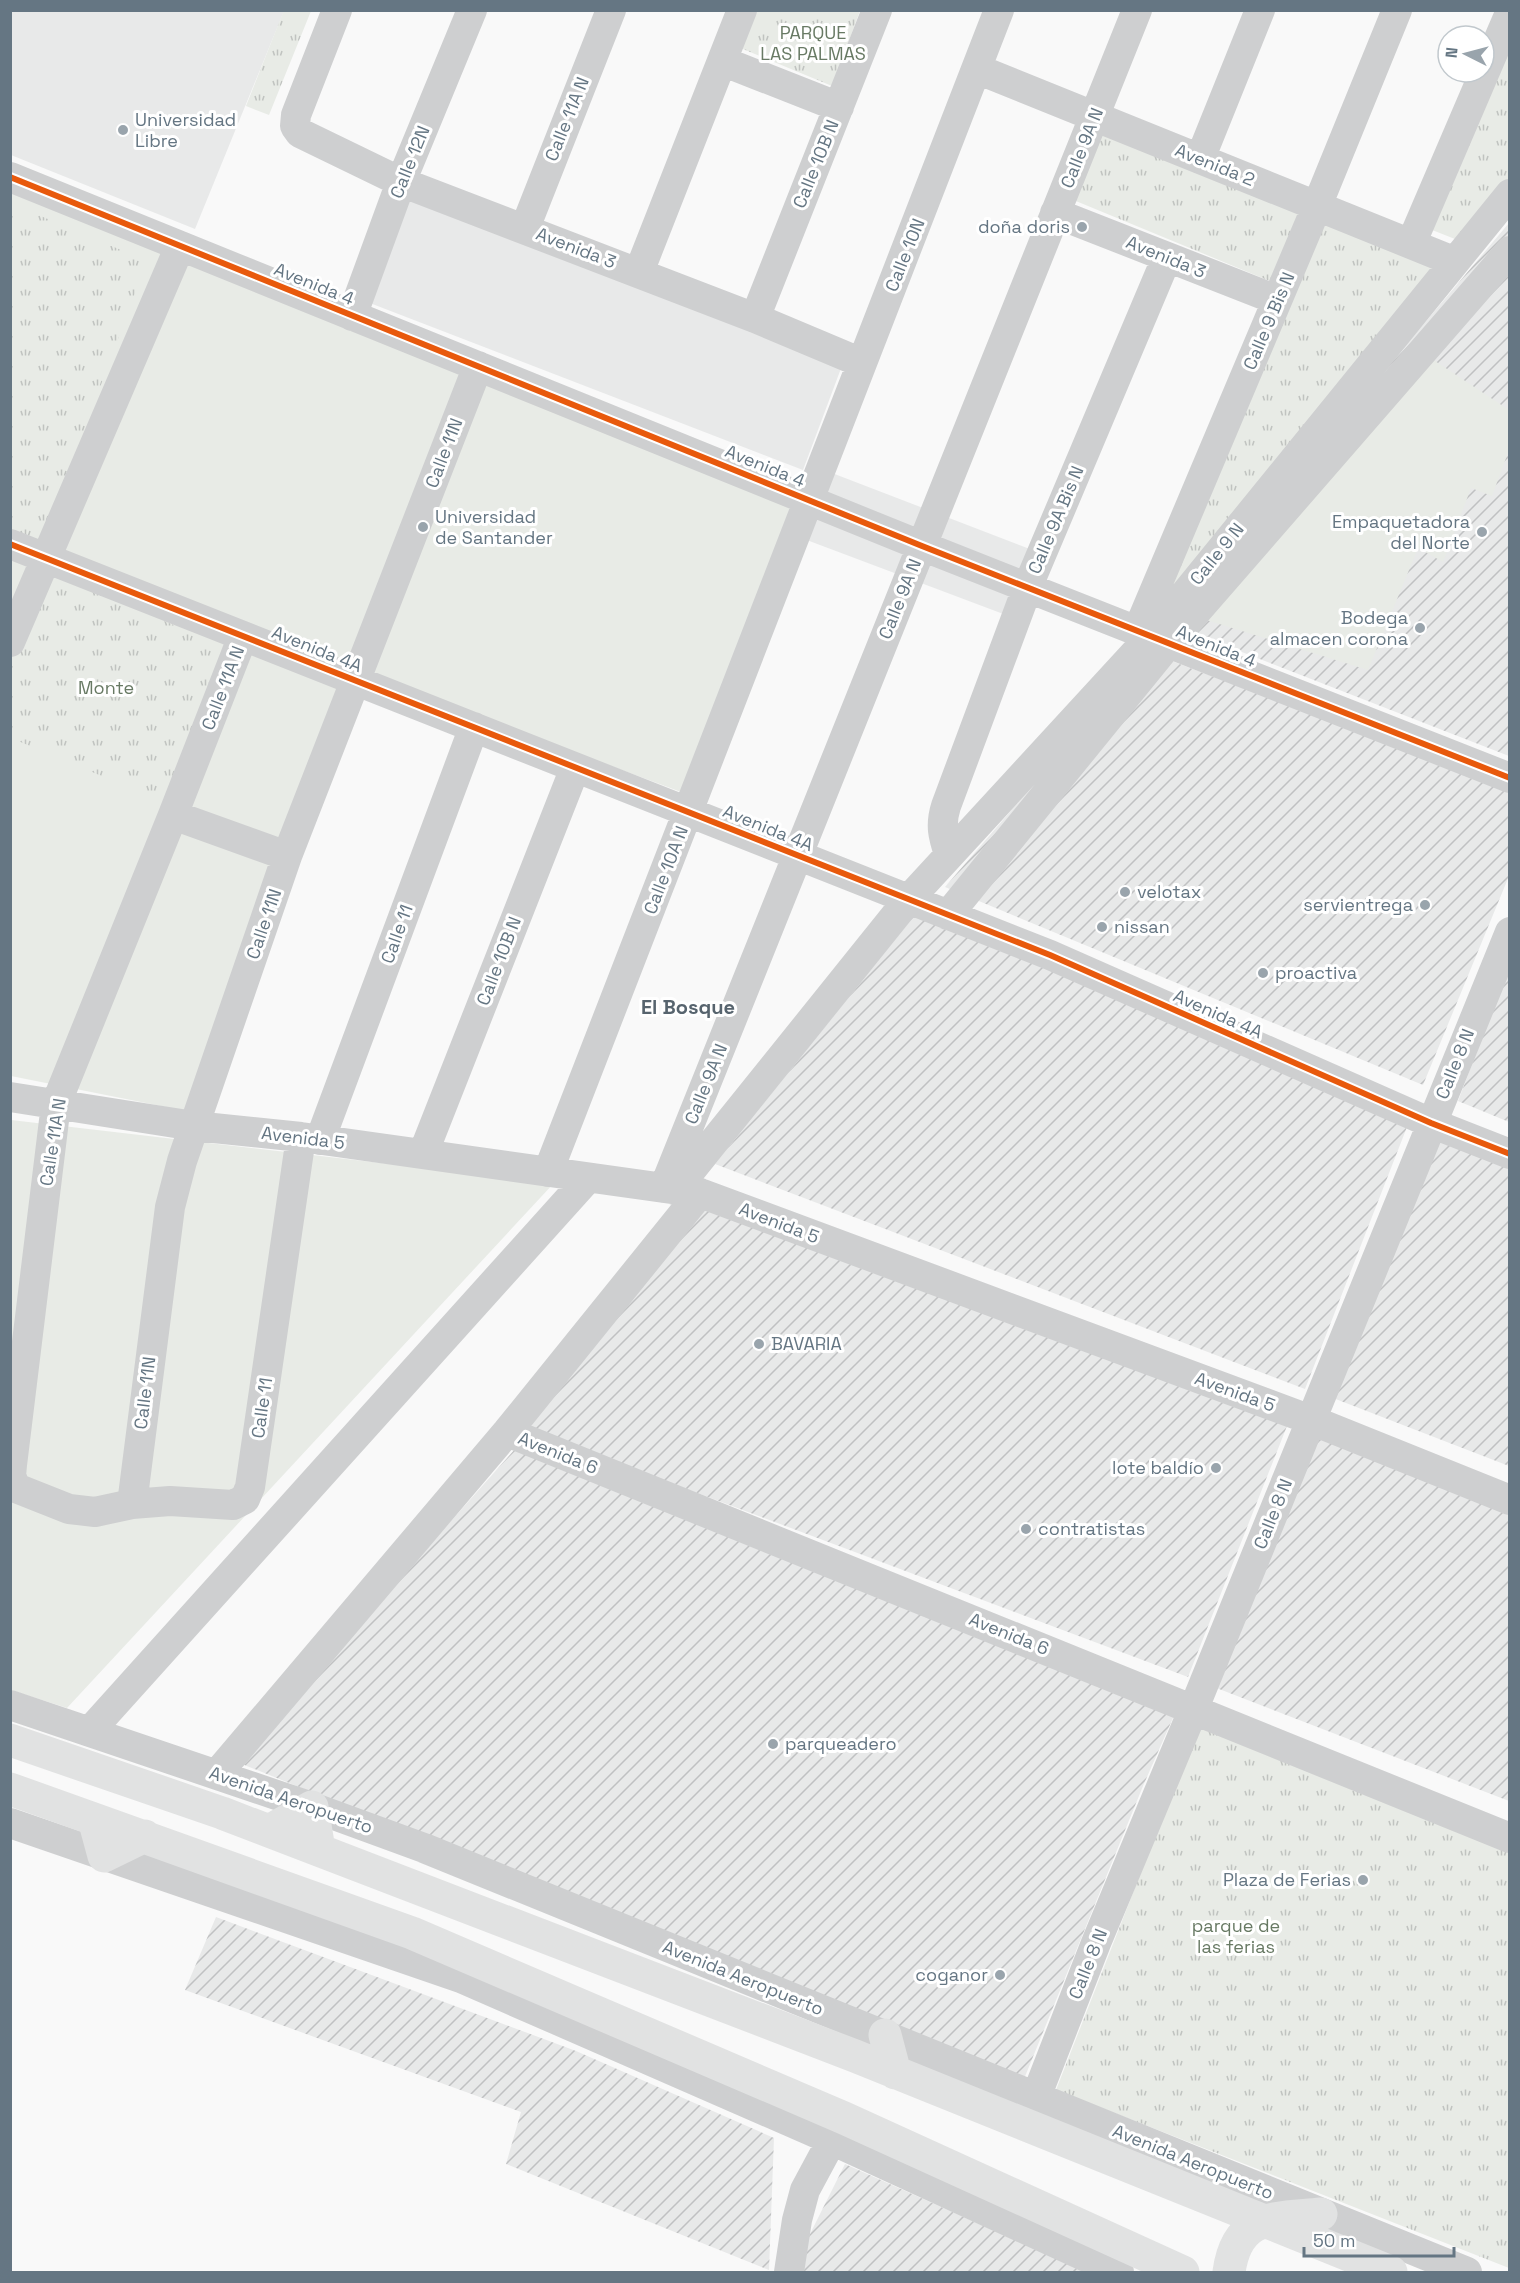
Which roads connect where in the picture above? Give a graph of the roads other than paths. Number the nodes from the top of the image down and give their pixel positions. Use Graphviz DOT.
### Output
graph roads {
  1 [pos="337,10"];
  2 [pos="472,10"];
  3 [pos="742,10"];
  4 [pos="877,10"];
  5 [pos="999,10"];
  6 [pos="1137,10"];
  7 [pos="1260,10"];
  8 [pos="1397,10"];
  9 [pos="602,13"];
  10 [pos="1509,13"];
  11 [pos="722,61"];
  12 [pos="977,69"];
  13 [pos="839,107"];
  14 [pos="1095,116"];
  15 [pos="1200,159"];
  16 [pos="10,177"];
  17 [pos="401,182"];
  18 [pos="1509,194"];
  19 [pos="1317,206"];
  20 [pos="1056,213"];
  21 [pos="525,228"];
  22 [pos="1411,244"];
  23 [pos="180,246"];
  24 [pos="1509,251"];
  25 [pos="1167,257"];
  26 [pos="1454,261"];
  27 [pos="639,272"];
  28 [pos="1277,300"];
  29 [pos="352,316"];
  30 [pos="755,318"];
  31 [pos="862,363"];
  32 [pos="478,366"];
  33 [pos="810,500"];
  34 [pos="10,544"];
  35 [pos="922,546"];
  36 [pos="47,558"];
  37 [pos="1028,586"];
  38 [pos="243,636"];
  39 [pos="1153,636"];
  40 [pos="10,642"];
  41 [pos="355,681"];
  42 [pos="474,728"];
  43 [pos="575,768"];
  44 [pos="1509,778"];
  45 [pos="688,812"];
  46 [pos="173,815"];
  47 [pos="949,854"];
  48 [pos="287,856"];
  49 [pos="798,856"];
  50 [pos="908,900"];
  51 [pos="948,915"];
  52 [pos="1509,932"];
  53 [pos="10,1097"];
  54 [pos="56,1104"];
  55 [pos="1431,1123"];
  56 [pos="194,1126"];
  57 [pos="310,1139"];
  58 [pos="423,1154"];
  59 [pos="1509,1154"];
  60 [pos="548,1172"];
  61 [pos="588,1178"];
  62 [pos="680,1190"];
  63 [pos="1311,1420"];
  64 [pos="507,1432"];
  65 [pos="245,1499"];
  66 [pos="1509,1500"];
  67 [pos="132,1504"];
  68 [pos="10,1705"];
  69 [pos="1194,1708"];
  70 [pos="90,1731"];
  71 [pos="12,1736"];
  72 [pos="217,1774"];
  73 [pos="10,1789"];
  74 [pos="312,1807"];
  75 [pos="94,1819"];
  76 [pos="10,1823"];
  77 [pos="269,1831"];
  78 [pos="145,1836"];
  79 [pos="1509,1838"];
  80 [pos="319,1850"];
  81 [pos="104,1856"];
  82 [pos="885,2035"];
  83 [pos="895,2073"];
  84 [pos="1036,2097"];
  85 [pos="837,2130"];
  86 [pos="1321,2214"];
  87 [pos="1261,2221"];
  88 [pos="1114,2271"];
  89 [pos="789,2272"];
  90 [pos="1183,2272"];
  91 [pos="1229,2272"];
  92 [pos="1391,2272"];
  93 [pos="1467,2272"];
  1 -- 17 [label="street, Avenida 3"];
  2 -- 17 [label="street, Calle 12N"];
  3 -- 11 [label="street"];
  4 -- 13 [label="street, Calle 10B N"];
  5 -- 12 [label="street, Calle 10N"];
  6 -- 14 [label="street, Calle 9A N"];
  7 -- 15 [label="street"];
  8 -- 19 [label="street, Calle 9 Bis N"];
  9 -- 21 [label="street, Calle 11A N"];
  10 -- 22 [label="street"];
  11 -- 13 [label="street"];
  11 -- 27 [label="street"];
  12 -- 14 [label="street, Avenida 2"];
  12 -- 31 [label="street, Calle 10N"];
  13 -- 30 [label="street, Calle 10B N"];
  14 -- 15 [label="street, Avenida 2"];
  14 -- 20 [label="street, Calle 9A N"];
  15 -- 19 [label="street, Avenida 2"];
  16 -- 23 [label="street, Avenida 4"];
  17 -- 21 [label="street, Avenida 3"];
  17 -- 29 [label="street, Calle 12N"];
  18 -- 26 [label="street, Calle 9 N"];
  19 -- 22 [label="street, Avenida 2"];
  19 -- 28 [label="street, Calle 9 Bis N"];
  20 -- 25 [label="street, Avenida 3"];
  20 -- 35 [label="street, Calle 9A N"];
  21 -- 27 [label="street, Avenida 3"];
  22 -- 26 [label="street, Avenida 2"];
  23 -- 29 [label="street, Avenida 4"];
  23 -- 36 [label="street"];
  24 -- 39 [label="street, Calle 9 N"];
  25 -- 28 [label="street, Avenida 3"];
  25 -- 37 [label="street, Calle 9A Bis N"];
  26 -- 39 [label="street, Calle 9 N"];
  27 -- 30 [label="street, Avenida 3"];
  28 -- 39 [label="street, Calle 9 Bis N"];
  29 -- 32 [label="street, Avenida 4"];
  30 -- 31 [label="street, Avenida 3"];
  31 -- 33 [label="street, Calle 10N"];
  32 -- 33 [label="street, Avenida 4"];
  32 -- 41 [label="street, Calle 11N"];
  33 -- 35 [label="street, Avenida 4"];
  33 -- 45 [label="street, Calle 10A N"];
  34 -- 36 [label="street, Avenida 4A"];
  35 -- 37 [label="street, Avenida 4"];
  35 -- 49 [label="street, Calle 9A N"];
  36 -- 38 [label="street, Avenida 4A"];
  36 -- 40 [label="street"];
  37 -- 39 [label="street, Avenida 4"];
  37 -- 47 [label="street, Calle 9A Bis N"];
  38 -- 41 [label="street, Avenida 4A"];
  38 -- 46 [label="street, Calle 11A N"];
  39 -- 44 [label="street, Avenida 4"];
  39 -- 47 [label="street, Calle 9 N"];
  39 -- 51 [label="street, Calle 9 N"];
  41 -- 42 [label="street, Avenida 4A"];
  41 -- 48 [label="street, Calle 11N"];
  42 -- 43 [label="street, Avenida 4A"];
  42 -- 57 [label="street, Calle 11"];
  43 -- 45 [label="street, Avenida 4A"];
  43 -- 58 [label="street, Calle 10B N"];
  45 -- 49 [label="street, Avenida 4A"];
  45 -- 60 [label="street, Calle 10A N"];
  46 -- 48 [label="street"];
  46 -- 54 [label="street, Calle 11A N"];
  47 -- 50 [label="street, Calle 9 N"];
  48 -- 56 [label="street, Calle 11N"];
  49 -- 50 [label="street, Avenida 4A"];
  49 -- 62 [label="street, Calle 9A N"];
  50 -- 51 [label="street, Avenida 4A"];
  50 -- 62 [label="street, Calle 9 N"];
  51 -- 55 [label="street, Avenida 4A"];
  52 -- 55 [label="street, Calle 8 N"];
  53 -- 54 [label="street, Avenida 5"];
  54 -- 56 [label="street, Avenida 5"];
  54 -- 67 [label="street, Calle 11A N"];
  55 -- 59 [label="street, Avenida 4A"];
  55 -- 63 [label="street, Calle 8 N"];
  56 -- 57 [label="street, Avenida 5"];
  56 -- 67 [label="street, Calle 11N"];
  57 -- 58 [label="street, Avenida 5"];
  57 -- 65 [label="street, Calle 11"];
  58 -- 60 [label="street, Avenida 5"];
  60 -- 61 [label="street, Avenida 5"];
  61 -- 62 [label="street, Avenida 5"];
  61 -- 70 [label="street"];
  62 -- 63 [label="street, Avenida 5"];
  62 -- 64 [label="street, Calle 9 N"];
  63 -- 66 [label="street, Avenida 5"];
  63 -- 69 [label="street, Calle 8 N"];
  64 -- 69 [label="street, Avenida 6"];
  64 -- 72 [label="street, Calle 9 N"];
  65 -- 67 [label="street, Calle 11A N"];
  68 -- 70 [label="street, Avenida Aeropuerto"];
  69 -- 79 [label="street, Avenida 6"];
  69 -- 84 [label="street, Calle 8 N"];
  70 -- 72 [label="street, Avenida Aeropuerto"];
  71 -- 77 [label="main road, Avenida Aeropuerto"];
  72 -- 74 [label="street, Avenida Aeropuerto"];
  73 -- 75 [label="main road"];
  74 -- 77 [label="main road"];
  74 -- 80 [label="main road"];
  74 -- 82 [label="street, Avenida Aeropuerto"];
  75 -- 78 [label="main road"];
  75 -- 81 [label="main road"];
  76 -- 81 [label="street"];
  77 -- 80 [label="main road, Avenida Aeropuerto"];
  78 -- 81 [label="main road"];
  78 -- 85 [label="main road"];
  80 -- 83 [label="main road, Avenida Aeropuerto"];
  81 -- 85 [label="street"];
  82 -- 83 [label="main road"];
  82 -- 84 [label="street, Avenida Aeropuerto"];
  83 -- 87 [label="main road, Avenida Aeropuerto"];
  84 -- 86 [label="street, Avenida Aeropuerto"];
  85 -- 88 [label="street"];
  85 -- 89 [label="street"];
  85 -- 90 [label="main road"];
  86 -- 87 [label="main road"];
  86 -- 93 [label="street, Avenida Aeropuerto"];
  87 -- 91 [label="main road"];
  87 -- 92 [label="main road, Avenida Aeropuerto"];
}
